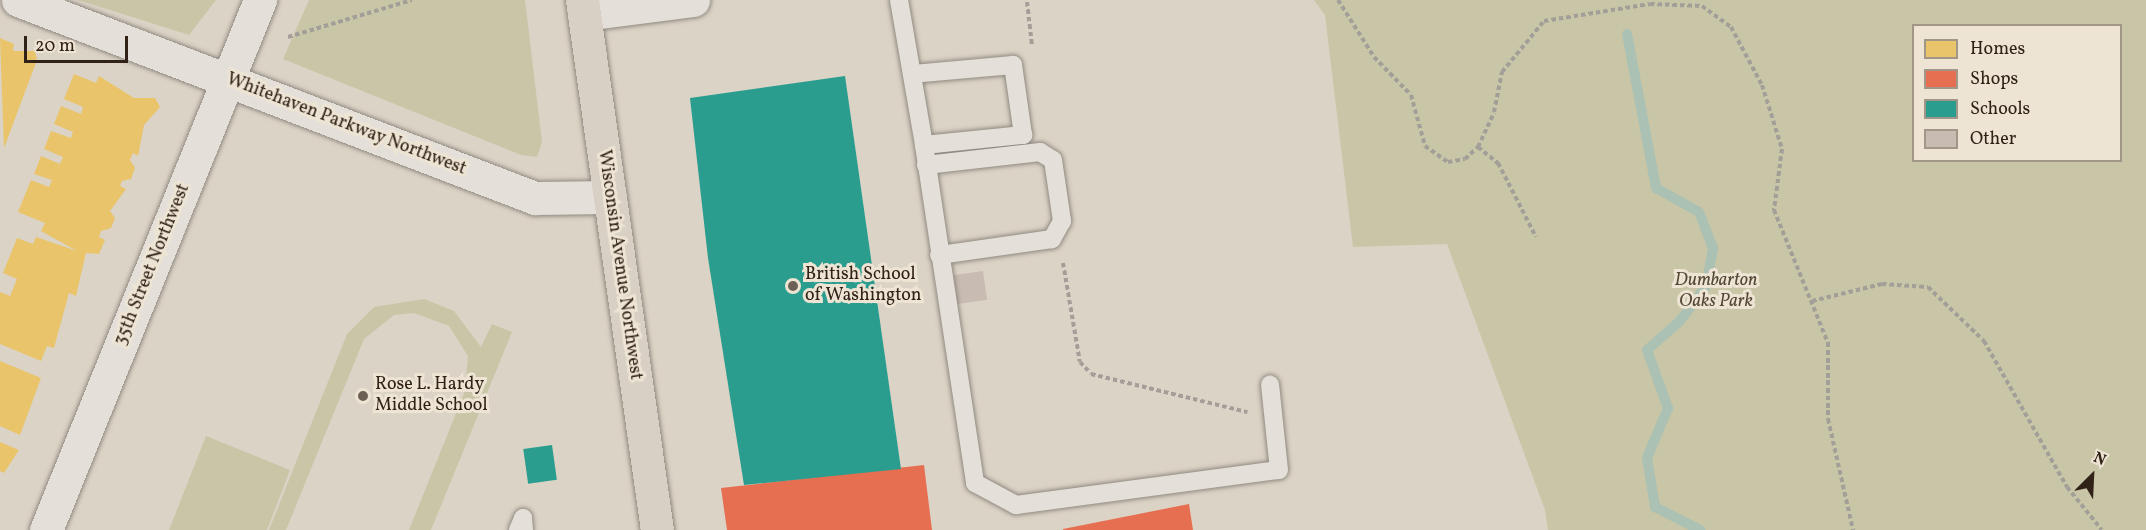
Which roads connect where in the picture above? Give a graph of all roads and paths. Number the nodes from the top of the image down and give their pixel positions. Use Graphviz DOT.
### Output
graph roads {
  1 [pos="18,0"];
  2 [pos="260,0"];
  3 [pos="412,0"];
  4 [pos="693,0"];
  5 [pos="898,0"];
  6 [pos="1338,0"];
  7 [pos="583,7"];
  8 [pos="288,37"];
  9 [pos="913,74"];
  10 [pos="228,79"];
  11 [pos="924,146"];
  12 [pos="1478,147"];
  13 [pos="926,165"];
  14 [pos="610,197"];
  15 [pos="1058,230"];
  16 [pos="1536,237"];
  17 [pos="939,255"];
  18 [pos="1812,301"];
  19 [pos="1270,384"];
  20 [pos="1274,418"];
  21 [pos="46,530"];
  22 [pos="518,530"];
  23 [pos="524,530"];
  24 [pos="657,530"];
  25 [pos="1853,530"];
  26 [pos="2102,530"];
  1 -- 10 [label="street, Whitehaven Parkway Northwest"];
  2 -- 10 [label="street, 35th Street Northwest"];
  3 -- 8 [label="path"];
  4 -- 7 [label="street"];
  5 -- 9 [label="lane"];
  6 -- 12 [label="path"];
  7 -- 14 [label="main road, Wisconsin Avenue Northwest"];
  9 -- 11 [label="lane"];
  9 -- 11 [label="lane"];
  10 -- 14 [label="street, Whitehaven Parkway Northwest"];
  10 -- 21 [label="street, 35th Street Northwest"];
  11 -- 13 [label="lane"];
  12 -- 16 [label="path"];
  12 -- 18 [label="path"];
  13 -- 15 [label="lane"];
  13 -- 17 [label="lane"];
  14 -- 24 [label="main road, Wisconsin Avenue Northwest"];
  15 -- 17 [label="lane"];
  15 -- 20 [label="path"];
  17 -- 20 [label="lane"];
  18 -- 25 [label="path"];
  18 -- 26 [label="path"];
  19 -- 20 [label="lane"];
  22 -- 23 [label="lane"];
}
